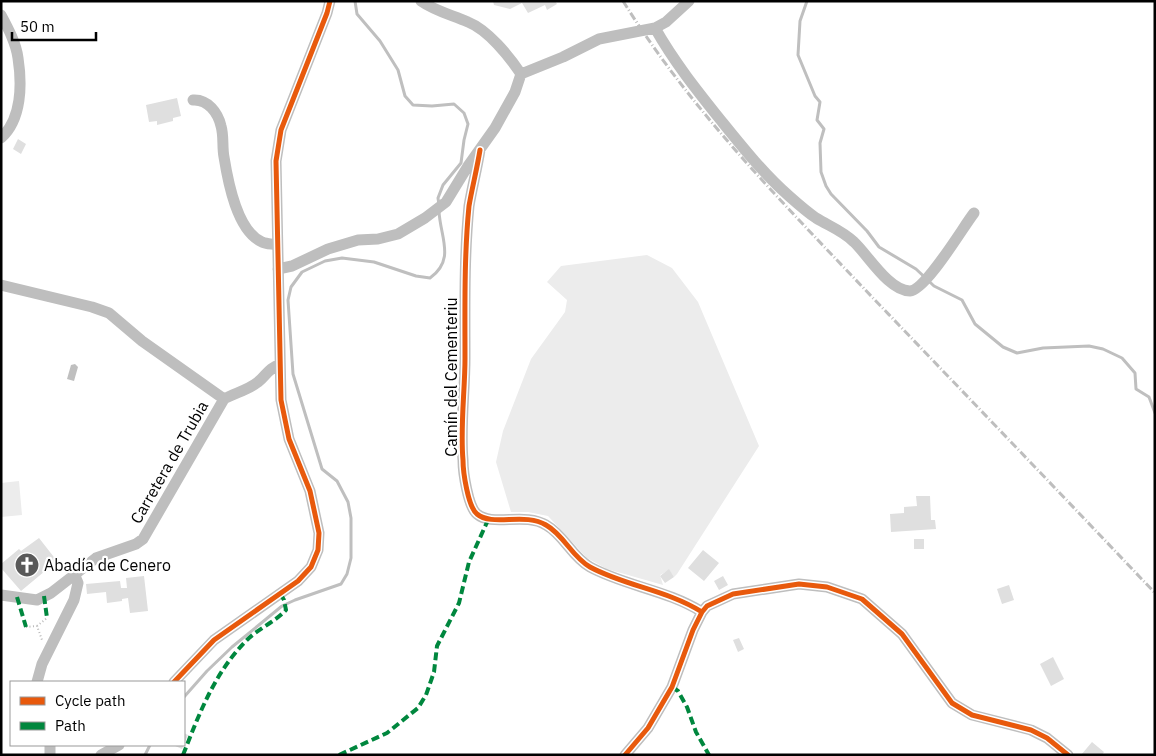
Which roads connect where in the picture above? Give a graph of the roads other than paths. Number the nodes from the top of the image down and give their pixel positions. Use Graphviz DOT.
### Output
graph roads {
  1 [pos="330,1"];
  2 [pos="421,1"];
  3 [pos="690,1"];
  4 [pos="1,15"];
  5 [pos="655,28"];
  6 [pos="521,74"];
  7 [pos="193,100"];
  8 [pos="1,138"];
  9 [pos="480,150"];
  10 [pos="974,213"];
  11 [pos="277,246"];
  12 [pos="278,269"];
  13 [pos="1,285"];
  14 [pos="280,365"];
  15 [pos="224,399"];
  16 [pos="75,576"];
  17 [pos="1,595"];
  18 [pos="702,612"];
  19 [pos="37,681"];
  20 [pos="175,681"];
  21 [pos="117,746"];
  22 [pos="101,755"];
  23 [pos="625,755"];
  24 [pos="1068,755"];
  1 -- 11 [label="street"];
  2 -- 6 [label="street"];
  3 -- 5 [label="street"];
  4 -- 8 [label="street"];
  5 -- 6 [label="street"];
  5 -- 10 [label="street"];
  6 -- 9 [label="street"];
  7 -- 11 [label="street"];
  9 -- 12 [label="street"];
  9 -- 18 [label="street, Camín del Cementeriu"];
  11 -- 12 [label="street"];
  12 -- 14 [label="street"];
  13 -- 15 [label="street"];
  14 -- 15 [label="street, Carretera de Trubia"];
  14 -- 20 [label="street"];
  15 -- 16 [label="street, Carretera de Trubia"];
  16 -- 17 [label="street, Carretera de Trubia"];
  16 -- 19 [label="street"];
  18 -- 23 [label="street"];
  18 -- 24 [label="street"];
  21 -- 22 [label="street"];
}
